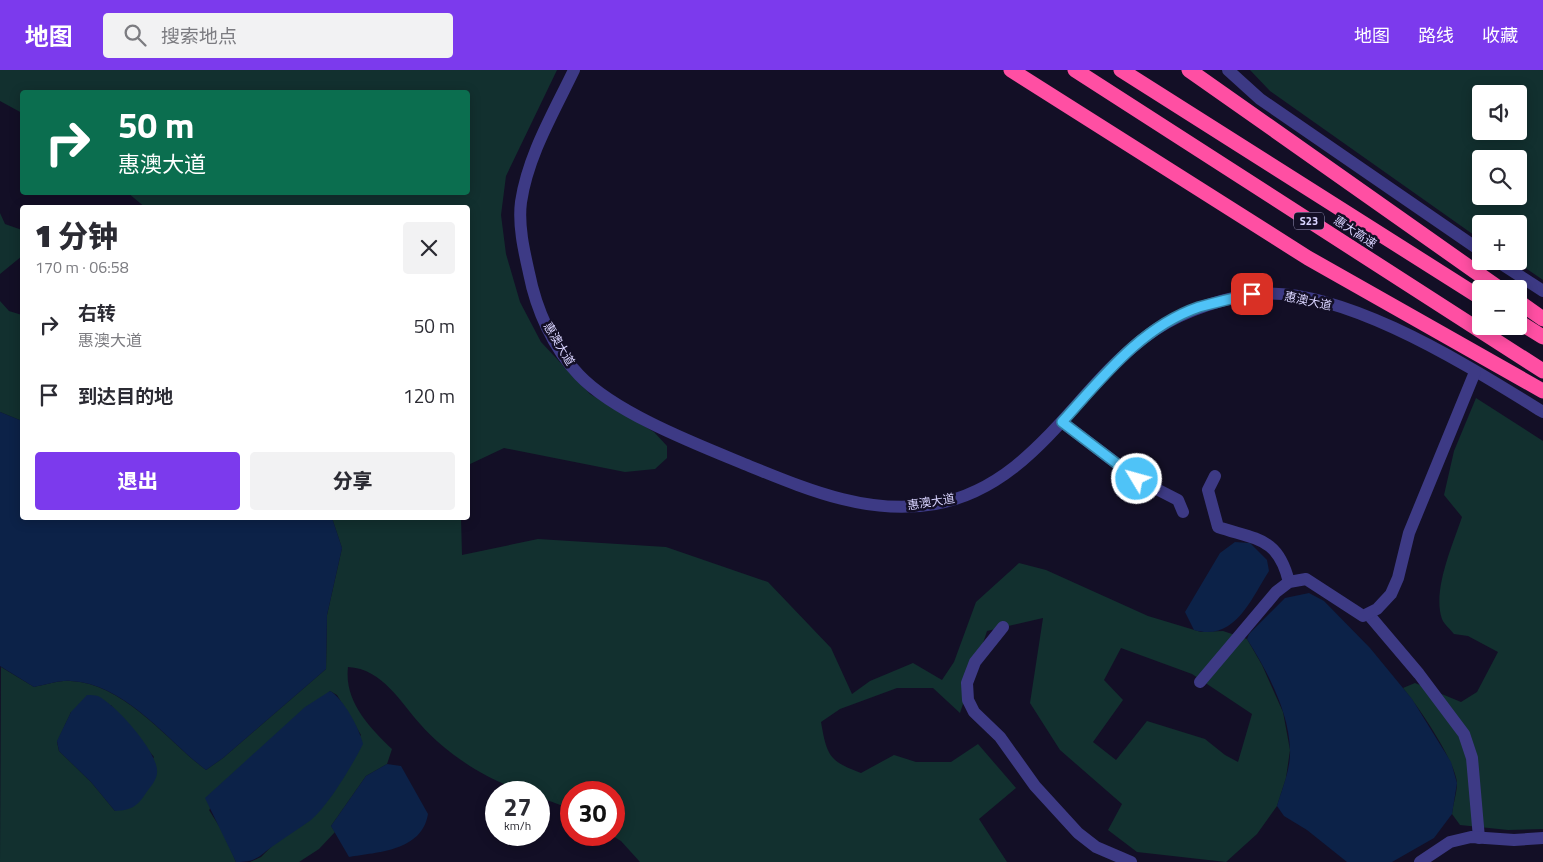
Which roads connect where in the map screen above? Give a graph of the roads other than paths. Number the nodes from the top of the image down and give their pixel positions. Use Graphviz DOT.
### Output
graph roads {
  1 [pos="574,70"];
  2 [pos="1011,70"];
  3 [pos="1075,70"];
  4 [pos="1121,70"];
  5 [pos="1189,70"];
  6 [pos="1228,70"];
  7 [pos="1472,245"];
  8 [pos="1511,270"];
  9 [pos="1487,280"];
  10 [pos="1543,291"];
  11 [pos="1472,292"];
  12 [pos="1527,308"];
  13 [pos="1543,319"];
  14 [pos="1527,327"];
  15 [pos="1543,337"];
  16 [pos="1543,371"];
  17 [pos="1476,372"];
  18 [pos="1543,391"];
  19 [pos="1543,412"];
  20 [pos="1062,422"];
  21 [pos="1215,476"];
  22 [pos="1183,512"];
  23 [pos="1289,582"];
  24 [pos="1369,614"];
  25 [pos="1003,627"];
  26 [pos="1200,682"];
  27 [pos="1479,838"];
  28 [pos="1543,838"];
  29 [pos="1130,862"];
  30 [pos="1420,862"];
  1 -- 20 [label="street, 惠澳大道"];
  2 -- 18 [label="highway"];
  3 -- 16 [label="highway, 惠大高速 / S23"];
  4 -- 11 [label="highway, 惠大高速 / S23"];
  5 -- 9 [label="highway"];
  6 -- 7 [label="street"];
  8 -- 10 [label="street"];
  12 -- 13 [label="highway"];
  14 -- 15 [label="highway"];
  17 -- 19 [label="street, 惠澳大道"];
  17 -- 20 [label="street, 惠澳大道"];
  17 -- 24 [label="street"];
  20 -- 22 [label="street"];
  21 -- 23 [label="street"];
  23 -- 24 [label="street"];
  23 -- 26 [label="street"];
  24 -- 27 [label="street"];
  25 -- 29 [label="street"];
  27 -- 28 [label="street"];
  27 -- 30 [label="street"];
}
